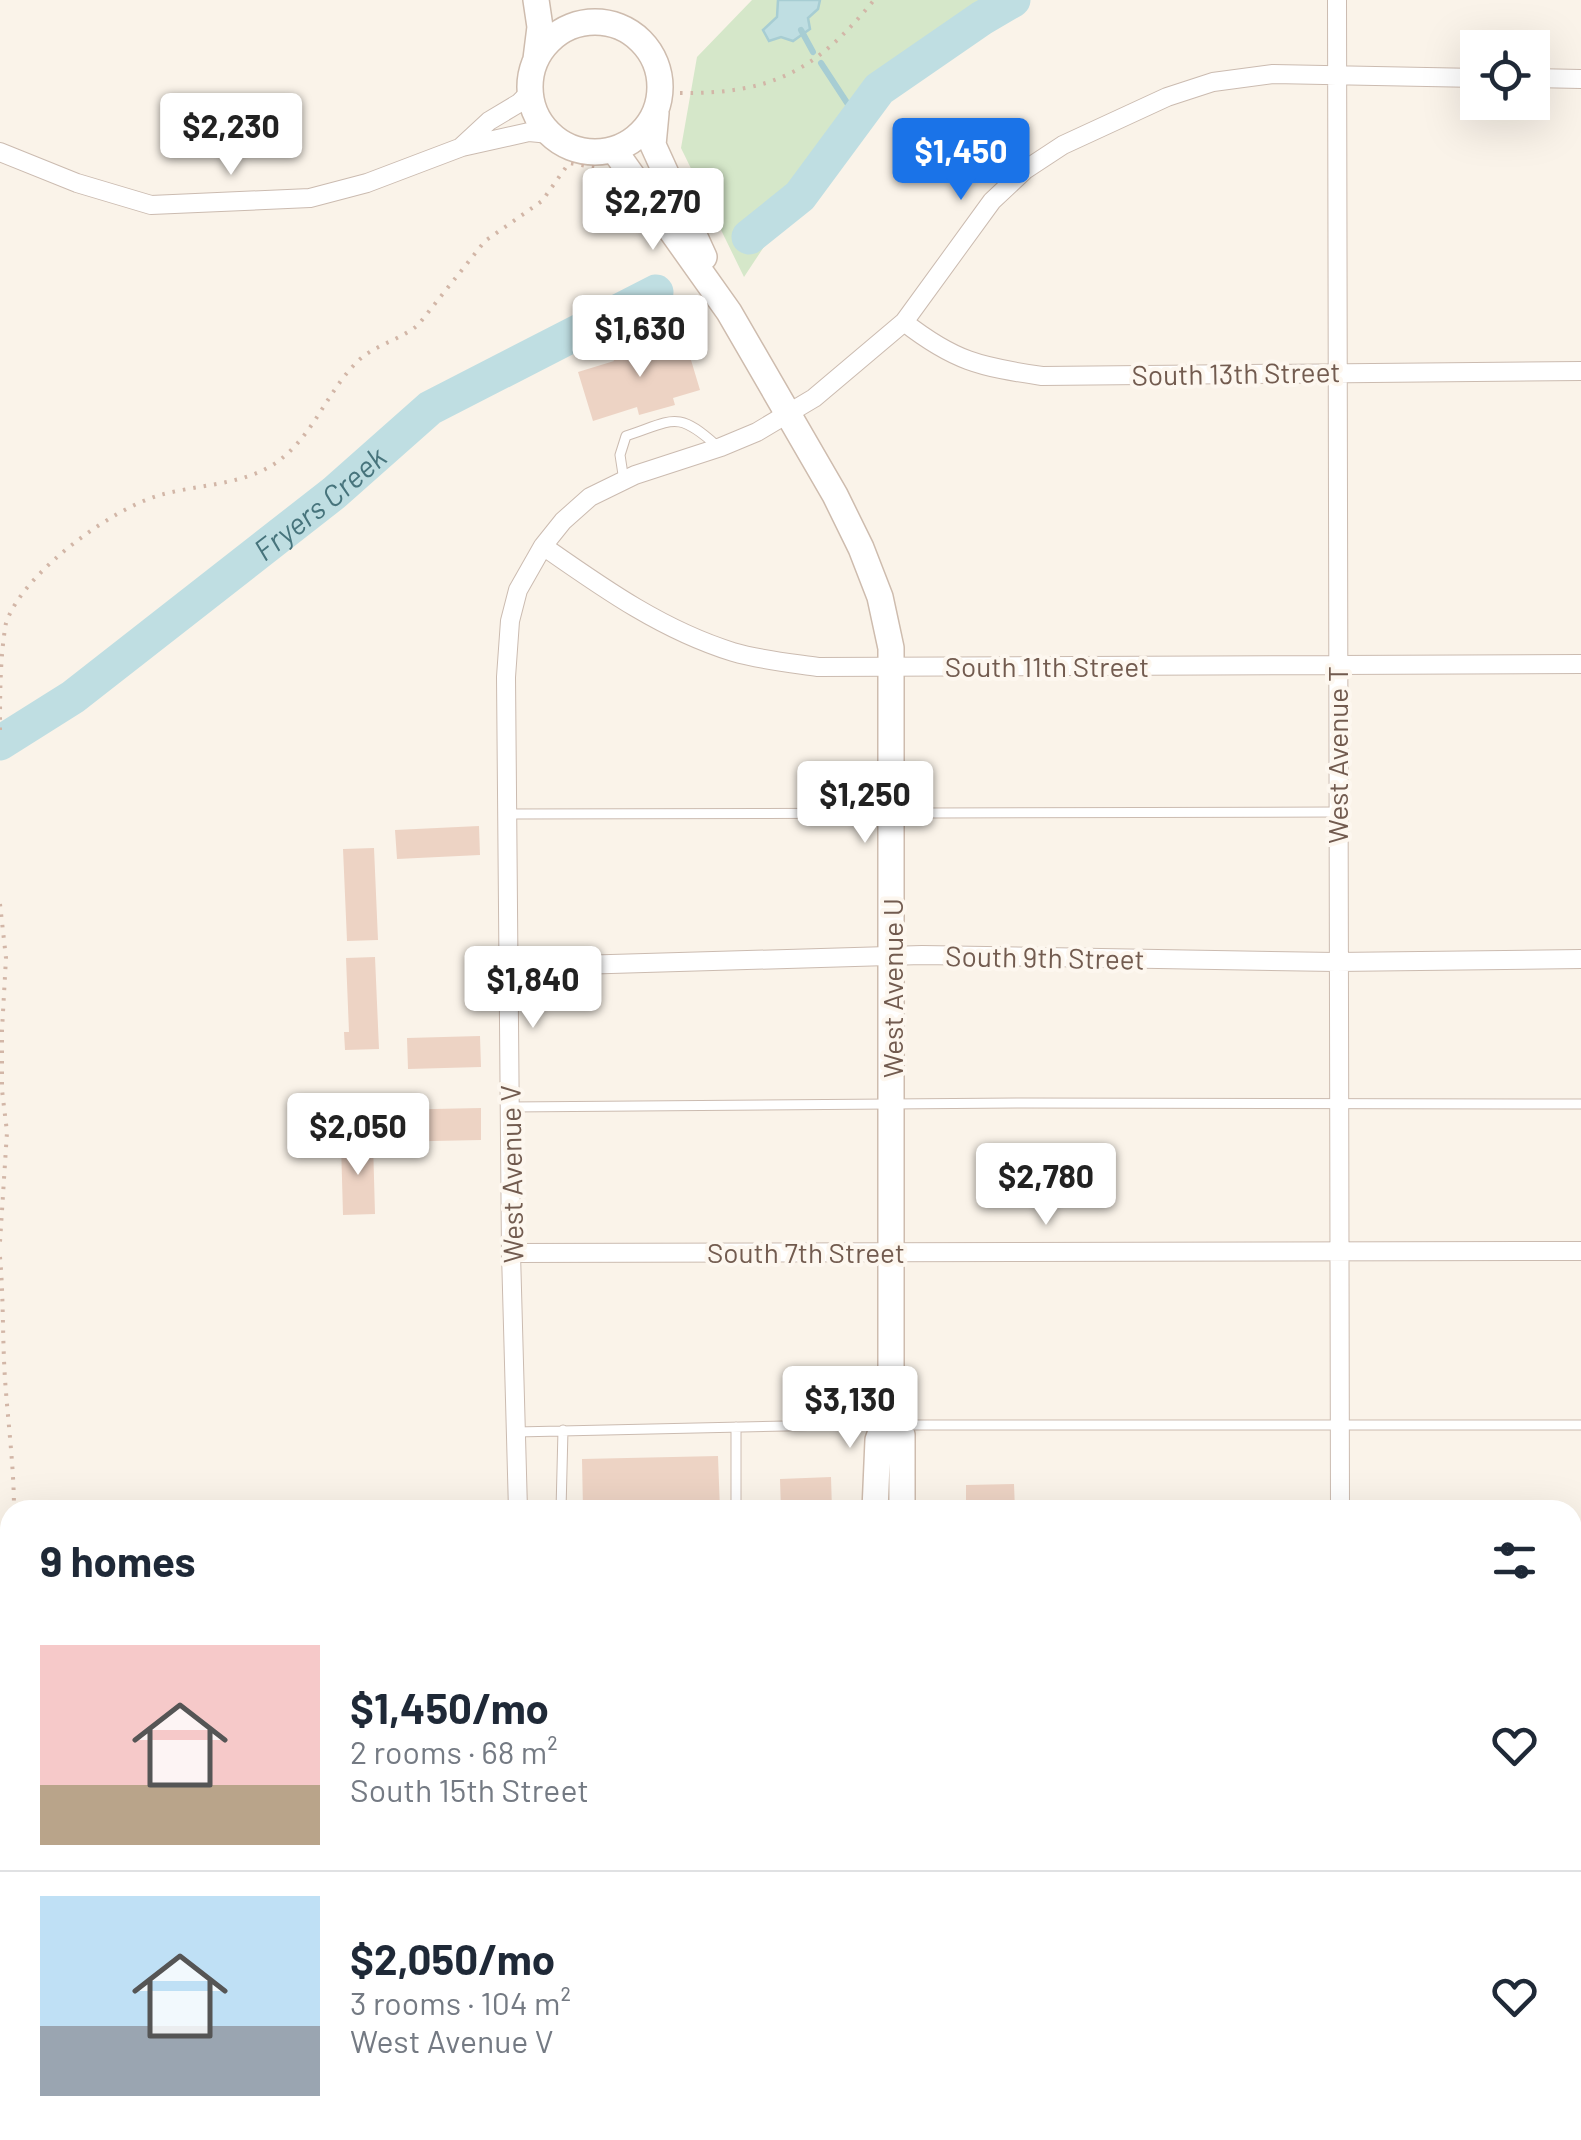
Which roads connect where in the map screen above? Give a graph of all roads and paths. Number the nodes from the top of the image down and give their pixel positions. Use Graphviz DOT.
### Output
graph roads {
  1 [pos="536,0"];
  2 [pos="570,0"];
  3 [pos="874,0"];
  4 [pos="1337,0"];
  5 [pos="603,22"];
  6 [pos="535,63"];
  7 [pos="1336,78"];
  8 [pos="1460,78"];
  9 [pos="1550,78"];
  10 [pos="1581,78"];
  11 [pos="530,92"];
  12 [pos="680,93"];
  13 [pos="656,111"];
  14 [pos="550,134"];
  15 [pos="462,147"];
  16 [pos="0,152"];
  17 [pos="610,159"];
  18 [pos="729,312"];
  19 [pos="904,322"];
  20 [pos="1339,371"];
  21 [pos="1581,371"];
  22 [pos="788,414"];
  23 [pos="719,448"];
  24 [pos="624,480"];
  25 [pos="542,546"];
  26 [pos="1581,664"];
  27 [pos="1338,665"];
  28 [pos="891,667"];
  29 [pos="0,710"];
  30 [pos="0,730"];
  31 [pos="1337,812"];
  32 [pos="892,813"];
  33 [pos="507,814"];
  34 [pos="0,904"];
  35 [pos="892,956"];
  36 [pos="1581,958"];
  37 [pos="1336,962"];
  38 [pos="509,967"];
  39 [pos="1338,1102"];
  40 [pos="1581,1104"];
  41 [pos="892,1106"];
  42 [pos="510,1107"];
  43 [pos="0,1242"];
  44 [pos="1340,1250"];
  45 [pos="1581,1251"];
  46 [pos="892,1252"];
  47 [pos="511,1253"];
  48 [pos="0,1257"];
  49 [pos="891,1418"];
  50 [pos="1340,1425"];
  51 [pos="1581,1425"];
  52 [pos="736,1426"];
  53 [pos="564,1430"];
  54 [pos="516,1432"];
  55 [pos="14,1500"];
  56 [pos="518,1500"];
  57 [pos="561,1500"];
  58 [pos="736,1500"];
  59 [pos="875,1500"];
  60 [pos="902,1500"];
  61 [pos="1340,1500"];
  1 -- 6 [label="street"];
  2 -- 5 [label="street"];
  3 -- 12 [label="path"];
  4 -- 7 [label="street, West Avenue T"];
  5 -- 6 [label="street"];
  5 -- 13 [label="street"];
  6 -- 11 [label="street"];
  7 -- 8 [label="street, West Avenue V"];
  7 -- 19 [label="street, West Avenue V"];
  7 -- 20 [label="street, West Avenue T"];
  9 -- 10 [label="street"];
  11 -- 14 [label="street"];
  11 -- 15 [label="street"];
  13 -- 17 [label="street"];
  13 -- 18 [label="street, West Avenue U"];
  14 -- 15 [label="street"];
  14 -- 17 [label="street"];
  15 -- 16 [label="street"];
  17 -- 18 [label="street, West Avenue U"];
  17 -- 29 [label="path"];
  18 -- 22 [label="street, West Avenue U"];
  19 -- 20 [label="street, South 13th Street"];
  19 -- 22 [label="street, West Avenue V"];
  20 -- 21 [label="street, South 13th Street"];
  20 -- 27 [label="street, West Avenue T"];
  22 -- 23 [label="street, West Avenue V"];
  22 -- 28 [label="street, West Avenue U"];
  23 -- 24 [label="street, West Avenue V"];
  23 -- 24 [label="lane"];
  24 -- 25 [label="street, West Avenue V"];
  25 -- 28 [label="street, South 11th Street"];
  25 -- 33 [label="street, West Avenue V"];
  26 -- 27 [label="street, South 11th Street"];
  27 -- 28 [label="street, South 11th Street"];
  27 -- 31 [label="street, West Avenue T"];
  28 -- 32 [label="street, West Avenue U"];
  29 -- 30 [label="path"];
  31 -- 32 [label="lane"];
  31 -- 37 [label="street, West Avenue T"];
  32 -- 33 [label="lane"];
  32 -- 35 [label="street, West Avenue U"];
  33 -- 38 [label="street, West Avenue V"];
  34 -- 43 [label="path"];
  35 -- 37 [label="street, South 9th Street"];
  35 -- 38 [label="street, South 9th Street"];
  35 -- 41 [label="street, West Avenue U"];
  36 -- 37 [label="street, South 9th Street"];
  37 -- 39 [label="street, West Avenue T"];
  38 -- 42 [label="street, West Avenue V"];
  39 -- 40 [label="lane"];
  39 -- 41 [label="lane"];
  39 -- 44 [label="street, West Avenue T"];
  41 -- 42 [label="lane"];
  41 -- 46 [label="street, West Avenue U"];
  42 -- 47 [label="street, West Avenue V"];
  44 -- 45 [label="street, South 7th Street"];
  44 -- 46 [label="street, South 7th Street"];
  44 -- 50 [label="street, West Avenue T"];
  46 -- 47 [label="street, South 7th Street"];
  46 -- 49 [label="street, West Avenue U"];
  47 -- 54 [label="street, West Avenue V"];
  48 -- 55 [label="path"];
  49 -- 50 [label="lane"];
  49 -- 52 [label="lane"];
  49 -- 59 [label="street, West Avenue U"];
  49 -- 60 [label="street, West Avenue U"];
  50 -- 51 [label="lane"];
  50 -- 61 [label="street, West Avenue T"];
  52 -- 53 [label="lane"];
  52 -- 58 [label="lane"];
  53 -- 54 [label="lane"];
  53 -- 57 [label="lane"];
  54 -- 56 [label="street, West Avenue V"];
}
